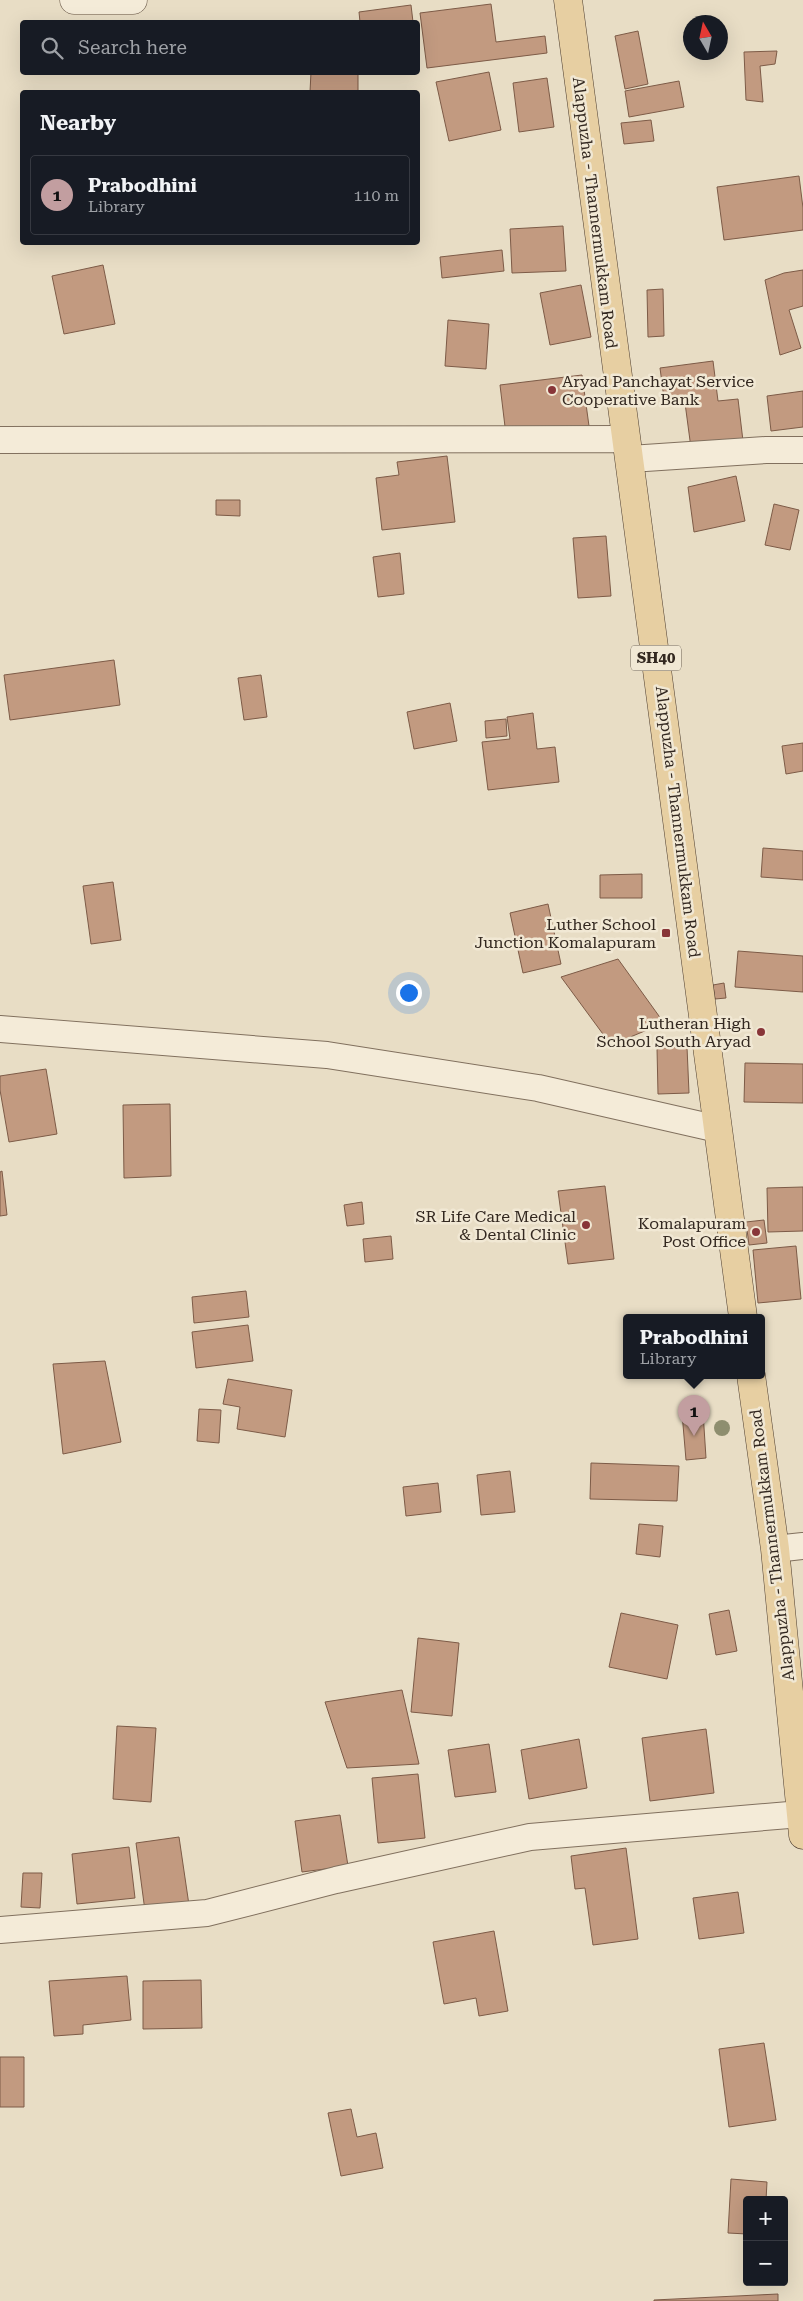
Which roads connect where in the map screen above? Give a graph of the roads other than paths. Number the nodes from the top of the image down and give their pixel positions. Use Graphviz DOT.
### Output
graph roads {
  1 [pos="74,0"];
  2 [pos="133,0"];
  3 [pos="568,0"];
  4 [pos="0,440"];
  5 [pos="627,449"];
  6 [pos="803,450"];
  7 [pos="0,1029"];
  8 [pos="718,1129"];
  9 [pos="743,1314"];
  10 [pos="752,1379"];
  11 [pos="803,1546"];
  12 [pos="775,1548"];
  13 [pos="802,1824"];
  14 [pos="0,1930"];
  1 -- 2 [label="main road"];
  3 -- 5 [label="main road, Alappuzha - Thannermukkam Road / SH40"];
  4 -- 5 [label="street"];
  5 -- 6 [label="street"];
  5 -- 8 [label="main road, Alappuzha - Thannermukkam Road / SH40"];
  7 -- 8 [label="street"];
  8 -- 9 [label="main road, Alappuzha - Thannermukkam Road / SH40"];
  10 -- 12 [label="main road, Alappuzha - Thannermukkam Road"];
  11 -- 12 [label="street"];
  12 -- 13 [label="main road, Alappuzha - Thannermukkam Road"];
  13 -- 14 [label="street"];
}
